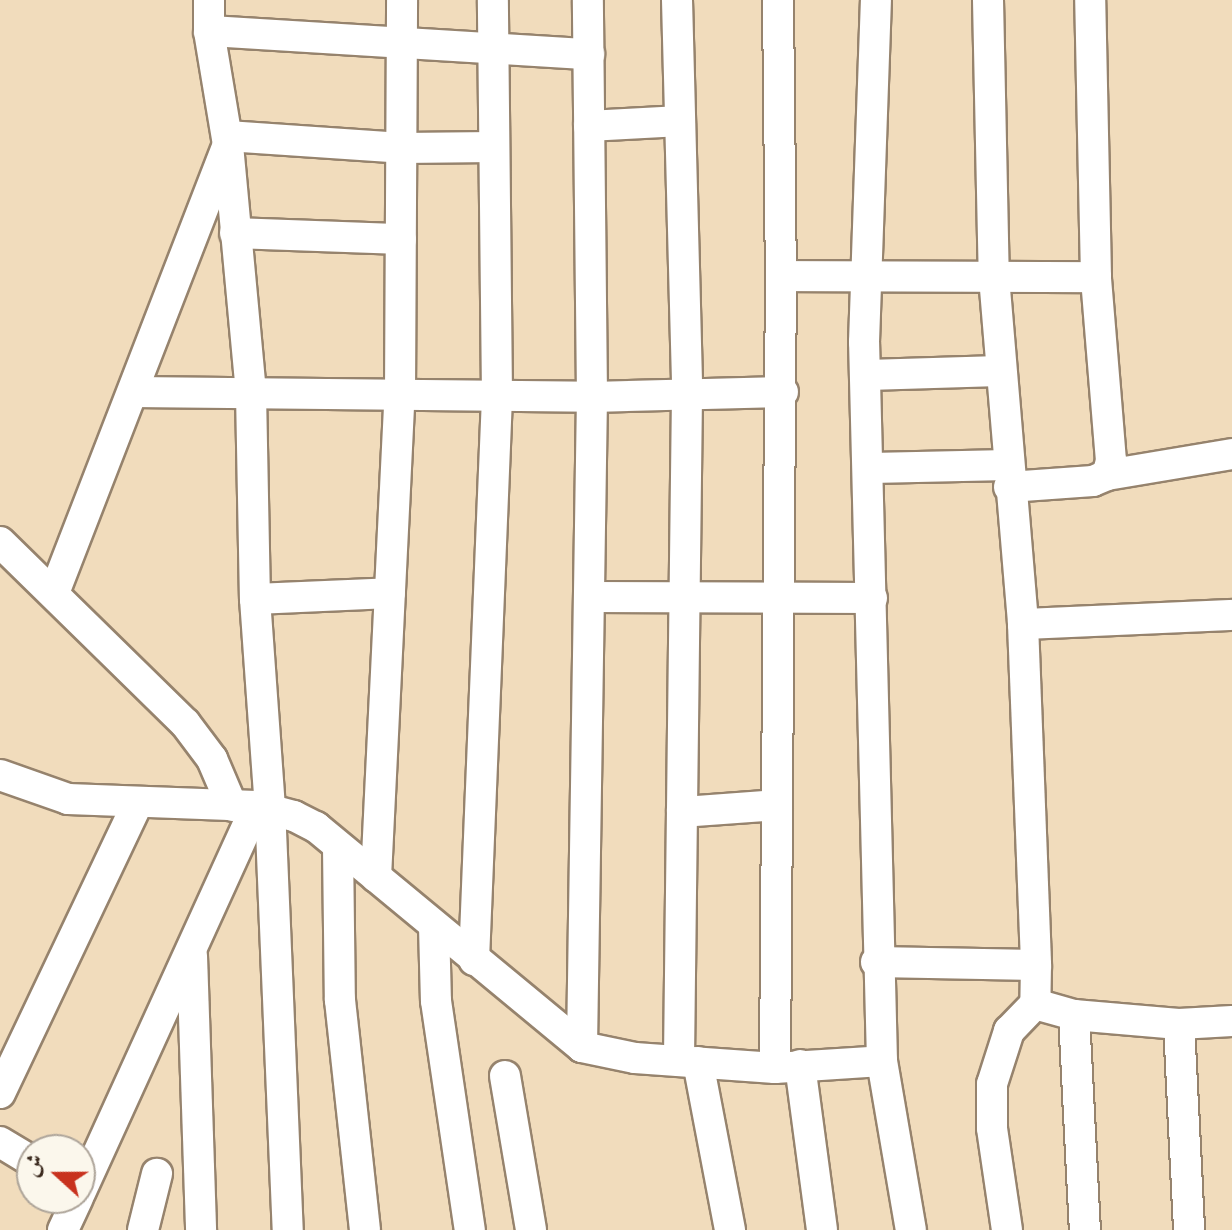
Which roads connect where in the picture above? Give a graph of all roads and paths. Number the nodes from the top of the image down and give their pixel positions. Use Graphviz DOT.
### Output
graph roads {
  1 [pos="209,0"];
  2 [pos="402,0"];
  3 [pos="493,0"];
  4 [pos="588,0"];
  5 [pos="677,0"];
  6 [pos="778,0"];
  7 [pos="876,0"];
  8 [pos="988,0"];
  9 [pos="1090,0"];
  10 [pos="209,31"];
  11 [pos="403,43"];
  12 [pos="492,51"];
  13 [pos="589,54"];
  14 [pos="680,121"];
  15 [pos="589,126"];
  16 [pos="227,140"];
  17 [pos="494,147"];
  18 [pos="402,148"];
  19 [pos="235,233"];
  20 [pos="401,239"];
  21 [pos="781,276"];
  22 [pos="867,277"];
  23 [pos="994,277"];
  24 [pos="1096,277"];
  25 [pos="1001,371"];
  26 [pos="866,375"];
  27 [pos="133,392"];
  28 [pos="783,392"];
  29 [pos="251,393"];
  30 [pos="400,394"];
  31 [pos="687,394"];
  32 [pos="497,396"];
  33 [pos="592,397"];
  34 [pos="1232,454"];
  35 [pos="871,468"];
  36 [pos="1107,475"];
  37 [pos="1008,476"];
  38 [pos="0,542"];
  39 [pos="54,593"];
  40 [pos="390,593"];
  41 [pos="685,596"];
  42 [pos="779,596"];
  43 [pos="590,597"];
  44 [pos="872,598"];
  45 [pos="255,599"];
  46 [pos="1232,615"];
  47 [pos="1023,624"];
  48 [pos="0,775"];
  49 [pos="137,804"];
  50 [pos="777,805"];
  51 [pos="253,806"];
  52 [pos="682,812"];
  53 [pos="338,847"];
  54 [pos="376,877"];
  55 [pos="434,926"];
  56 [pos="192,947"];
  57 [pos="474,960"];
  58 [pos="876,962"];
  59 [pos="1036,965"];
  60 [pos="1035,1004"];
  61 [pos="1074,1015"];
  62 [pos="1232,1021"];
  63 [pos="1179,1024"];
  64 [pos="582,1047"];
  65 [pos="882,1061"];
  66 [pos="688,1062"];
  67 [pos="788,1066"];
  68 [pos="505,1076"];
  69 [pos="0,1093"];
  70 [pos="96,1158"];
  71 [pos="157,1174"];
  72 [pos="143,1230"];
  73 [pos="201,1230"];
  74 [pos="288,1230"];
  75 [pos="365,1230"];
  76 [pos="470,1230"];
  77 [pos="531,1230"];
  78 [pos="730,1230"];
  79 [pos="822,1230"];
  80 [pos="911,1230"];
  81 [pos="1007,1230"];
  82 [pos="1085,1230"];
  83 [pos="1189,1230"];
  1 -- 10 [label="street"];
  2 -- 11 [label="street"];
  3 -- 12 [label="street"];
  4 -- 13 [label="street"];
  5 -- 14 [label="street"];
  6 -- 21 [label="street"];
  7 -- 22 [label="street"];
  8 -- 23 [label="street"];
  9 -- 24 [label="street"];
  10 -- 11 [label="street"];
  10 -- 16 [label="street"];
  11 -- 12 [label="street"];
  11 -- 18 [label="street"];
  12 -- 13 [label="street"];
  12 -- 17 [label="street"];
  13 -- 15 [label="street"];
  14 -- 15 [label="street"];
  14 -- 31 [label="street"];
  15 -- 33 [label="street"];
  16 -- 18 [label="street"];
  16 -- 19 [label="street"];
  16 -- 27 [label="street"];
  17 -- 18 [label="street"];
  17 -- 32 [label="street"];
  18 -- 20 [label="street"];
  19 -- 20 [label="street"];
  19 -- 29 [label="street"];
  20 -- 30 [label="street"];
  21 -- 22 [label="street"];
  21 -- 28 [label="street"];
  22 -- 23 [label="street"];
  22 -- 26 [label="street"];
  23 -- 24 [label="street"];
  23 -- 25 [label="street"];
  24 -- 36 [label="street"];
  25 -- 26 [label="street"];
  25 -- 37 [label="street"];
  26 -- 35 [label="street"];
  27 -- 29 [label="street"];
  27 -- 39 [label="street"];
  28 -- 31 [label="street"];
  28 -- 42 [label="street"];
  29 -- 30 [label="street"];
  29 -- 45 [label="street"];
  30 -- 32 [label="street"];
  30 -- 40 [label="street"];
  31 -- 33 [label="street"];
  31 -- 41 [label="street"];
  32 -- 33 [label="street"];
  32 -- 57 [label="street"];
  33 -- 43 [label="street"];
  34 -- 36 [label="street"];
  35 -- 37 [label="street"];
  35 -- 44 [label="street"];
  36 -- 37 [label="street"];
  37 -- 47 [label="street"];
  38 -- 39 [label="street"];
  39 -- 51 [label="street"];
  40 -- 45 [label="street"];
  40 -- 54 [label="street"];
  41 -- 42 [label="street"];
  41 -- 43 [label="street"];
  41 -- 52 [label="street"];
  42 -- 44 [label="street"];
  42 -- 50 [label="street"];
  43 -- 64 [label="street"];
  44 -- 58 [label="street"];
  45 -- 51 [label="street"];
  46 -- 47 [label="street"];
  47 -- 59 [label="street"];
  48 -- 49 [label="street"];
  49 -- 51 [label="street"];
  49 -- 69 [label="street"];
  50 -- 52 [label="street"];
  50 -- 67 [label="street"];
  51 -- 53 [label="street"];
  51 -- 56 [label="street"];
  51 -- 74 [label="street"];
  52 -- 66 [label="street"];
  53 -- 54 [label="street"];
  53 -- 75 [label="street"];
  54 -- 55 [label="street"];
  55 -- 57 [label="street"];
  55 -- 76 [label="street"];
  56 -- 70 [label="street"];
  56 -- 73 [label="street"];
  57 -- 64 [label="street"];
  58 -- 59 [label="street"];
  58 -- 65 [label="street"];
  59 -- 60 [label="street"];
  60 -- 61 [label="street"];
  60 -- 81 [label="street"];
  61 -- 63 [label="street"];
  61 -- 82 [label="street"];
  62 -- 63 [label="street"];
  63 -- 83 [label="street"];
  64 -- 66 [label="street"];
  65 -- 67 [label="street"];
  65 -- 80 [label="street"];
  66 -- 67 [label="street"];
  66 -- 78 [label="street"];
  67 -- 79 [label="street"];
  68 -- 77 [label="street"];
  71 -- 72 [label="street"];
}
